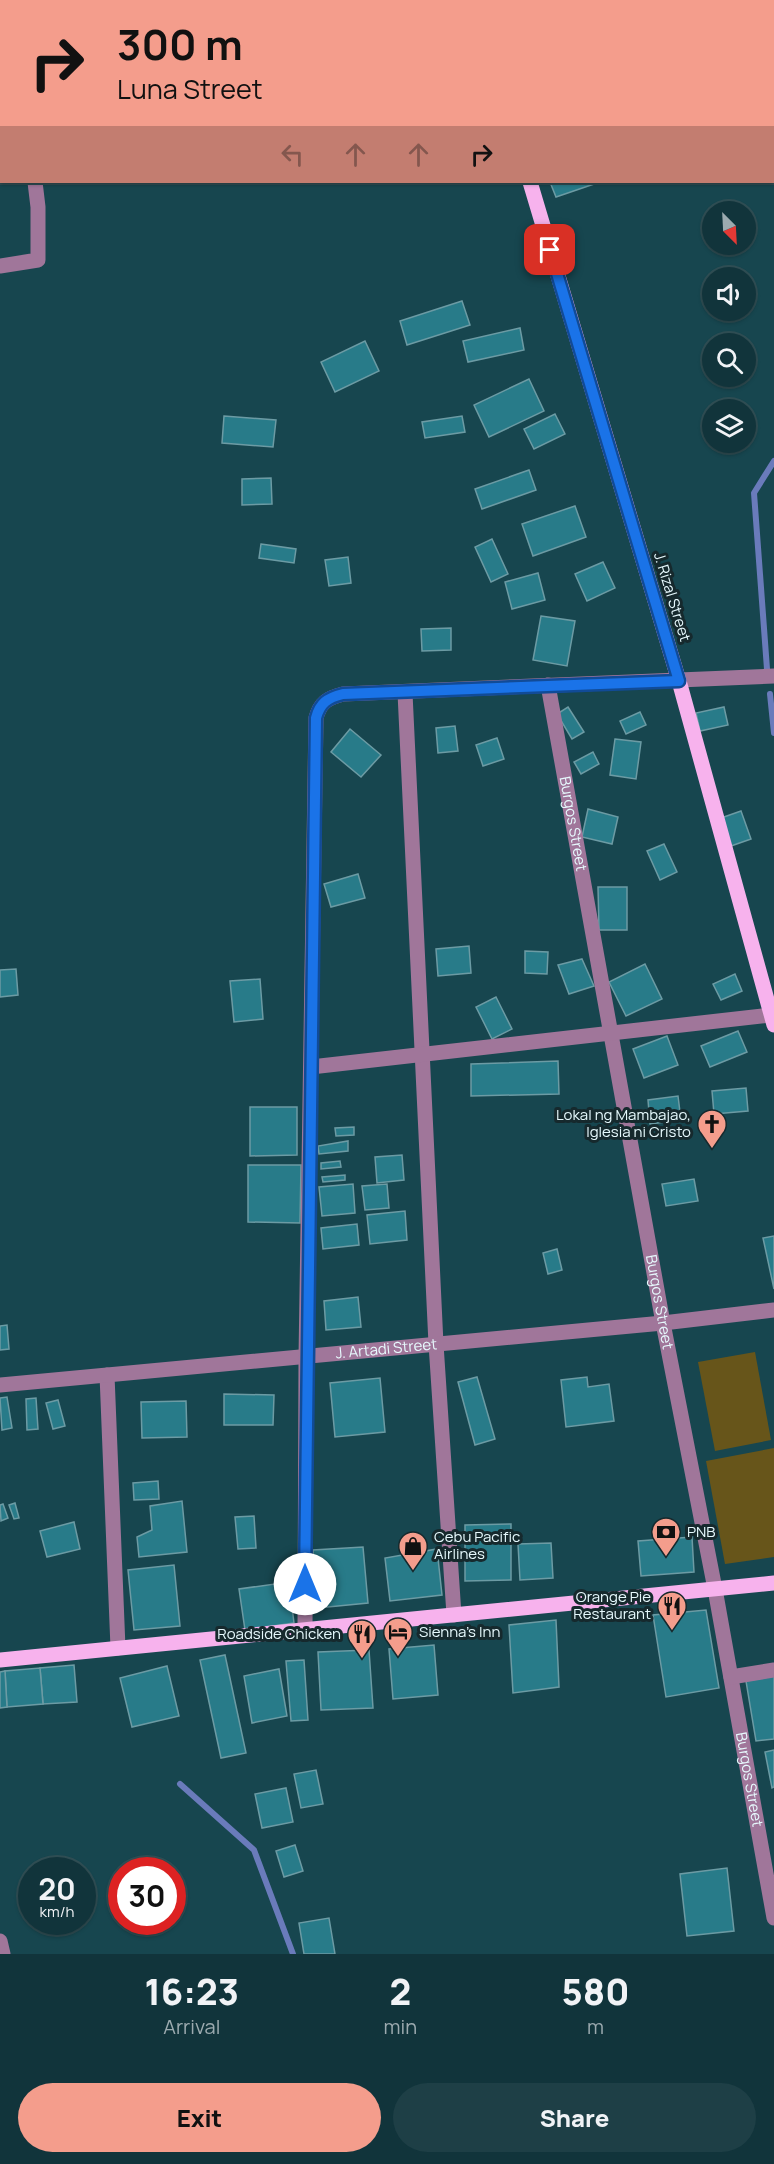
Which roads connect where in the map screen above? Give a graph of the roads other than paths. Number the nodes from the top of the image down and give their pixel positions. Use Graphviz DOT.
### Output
graph roads {
  1 [pos="34,183"];
  2 [pos="530,183"];
  3 [pos="0,266"];
  4 [pos="774,676"];
  5 [pos="679,681"];
  6 [pos="548,685"];
  7 [pos="405,693"];
  8 [pos="773,1020"];
  9 [pos="611,1033"];
  10 [pos="422,1054"];
  11 [pos="311,1066"];
  12 [pos="774,1310"];
  13 [pos="663,1323"];
  14 [pos="436,1344"];
  15 [pos="306,1357"];
  16 [pos="107,1375"];
  17 [pos="0,1385"];
  18 [pos="774,1583"];
  19 [pos="715,1589"];
  20 [pos="454,1615"];
  21 [pos="305,1630"];
  22 [pos="118,1648"];
  23 [pos="0,1660"];
  24 [pos="774,1670"];
  25 [pos="731,1677"];
  26 [pos="774,1918"];
  27 [pos="0,1941"];
  28 [pos="3,1954"];
  1 -- 3 [label="street"];
  2 -- 5 [label="main road, J. Rizal Street"];
  4 -- 5 [label="street"];
  5 -- 6 [label="street"];
  5 -- 8 [label="main road, J. Rizal Street"];
  6 -- 7 [label="street"];
  6 -- 9 [label="street, Burgos Street"];
  7 -- 10 [label="street"];
  7 -- 11 [label="street"];
  8 -- 9 [label="street"];
  9 -- 10 [label="street"];
  9 -- 13 [label="street, Burgos Street"];
  10 -- 11 [label="street"];
  10 -- 14 [label="street"];
  11 -- 15 [label="street"];
  12 -- 13 [label="street, J. Artadi Street"];
  13 -- 14 [label="street, J. Artadi Street"];
  13 -- 19 [label="street, Burgos Street"];
  14 -- 15 [label="street, J. Artadi Street"];
  14 -- 20 [label="street"];
  15 -- 16 [label="street, J. Artadi Street"];
  15 -- 21 [label="street"];
  16 -- 17 [label="street, J. Artadi Street"];
  16 -- 22 [label="street"];
  18 -- 19 [label="main road"];
  19 -- 20 [label="main road"];
  19 -- 25 [label="street, Burgos Street"];
  20 -- 21 [label="main road"];
  21 -- 22 [label="main road"];
  22 -- 23 [label="main road"];
  24 -- 25 [label="street"];
  25 -- 26 [label="street, Burgos Street"];
  27 -- 28 [label="street"];
}
